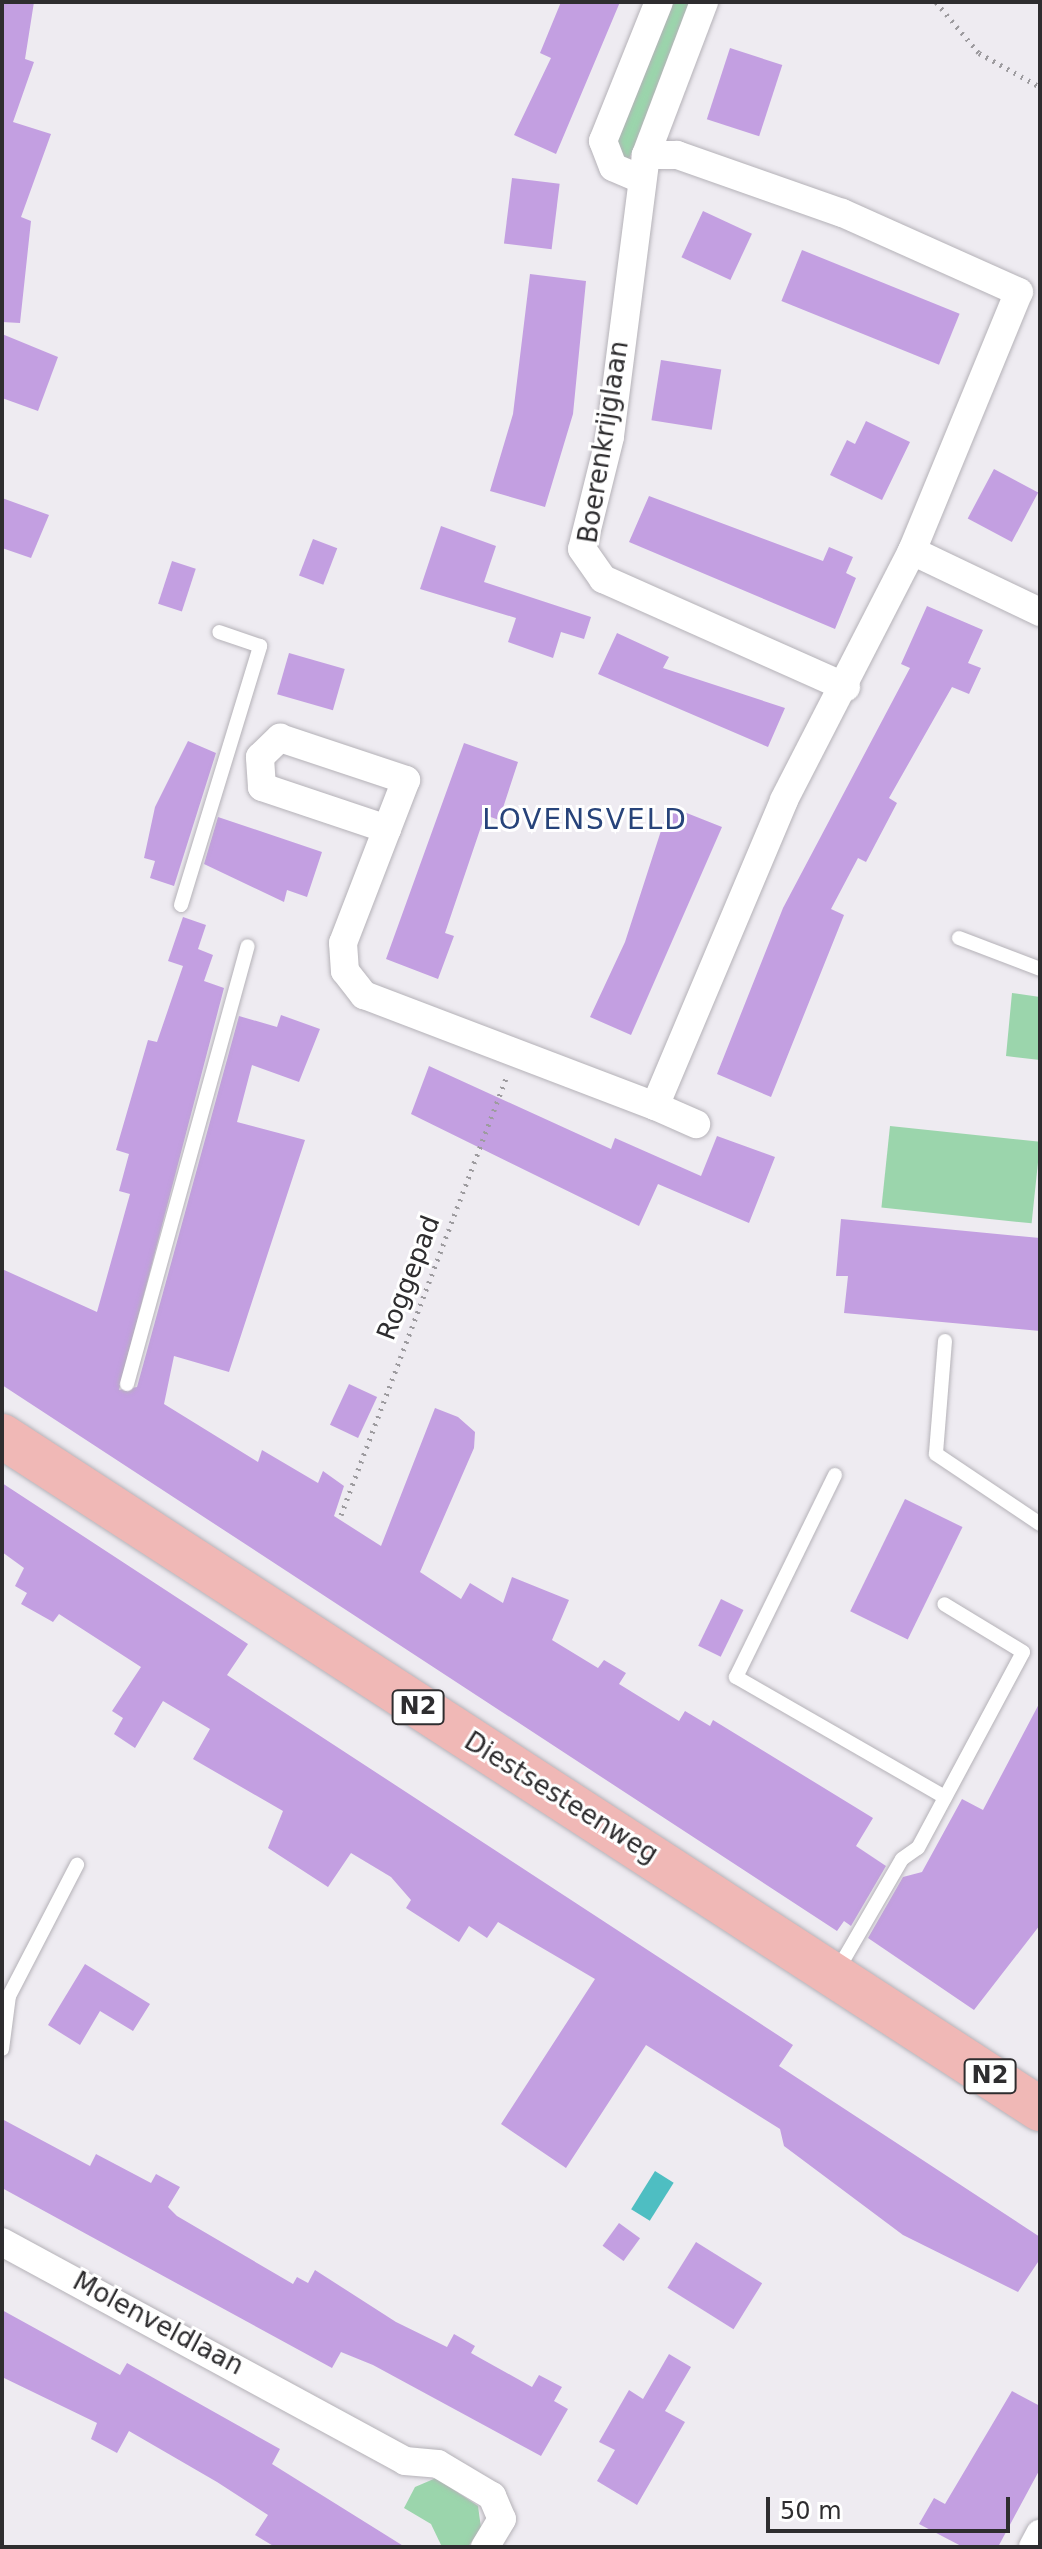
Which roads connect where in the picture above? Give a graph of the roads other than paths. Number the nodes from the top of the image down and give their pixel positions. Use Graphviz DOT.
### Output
graph roads {
  1 [pos="659,2"];
  2 [pos="704,2"];
  3 [pos="648,155"];
  4 [pos="1030,292"];
  5 [pos="912,551"];
  6 [pos="1040,612"];
  7 [pos="219,632"];
  8 [pos="846,687"];
  9 [pos="230,748"];
  10 [pos="260,757"];
  11 [pos="387,829"];
  12 [pos="181,905"];
  13 [pos="959,938"];
  14 [pos="248,946"];
  15 [pos="1040,969"];
  16 [pos="655,1106"];
  17 [pos="696,1124"];
  18 [pos="945,1341"];
  19 [pos="127,1384"];
  20 [pos="2,1436"];
  21 [pos="835,1475"];
  22 [pos="1040,1524"];
  23 [pos="944,1604"];
  24 [pos="945,1797"];
  25 [pos="77,1865"];
  26 [pos="836,1973"];
  27 [pos="2,2049"];
  28 [pos="1040,2109"];
  29 [pos="2,2242"];
  30 [pos="1040,2534"];
  31 [pos="485,2547"];
  32 [pos="1033,2547"];
  1 -- 3 [label="street"];
  2 -- 3 [label="street, Boerenkrijglaan"];
  3 -- 4 [label="street"];
  3 -- 8 [label="street, Boerenkrijglaan"];
  4 -- 5 [label="street"];
  5 -- 6 [label="street"];
  5 -- 8 [label="street"];
  7 -- 9 [label="lane"];
  8 -- 16 [label="street"];
  9 -- 10 [label="lane"];
  9 -- 12 [label="lane"];
  10 -- 11 [label="street"];
  10 -- 11 [label="street"];
  11 -- 16 [label="street"];
  13 -- 15 [label="lane"];
  14 -- 19 [label="lane"];
  16 -- 17 [label="street"];
  18 -- 22 [label="lane"];
  20 -- 26 [label="main road, Diestsesteenweg / N2"];
  21 -- 24 [label="lane"];
  23 -- 24 [label="lane"];
  24 -- 26 [label="lane"];
  25 -- 27 [label="lane"];
  26 -- 28 [label="main road, Diestsesteenweg / N2"];
  29 -- 31 [label="street, Molenveldlaan"];
  30 -- 32 [label="street"];
}
